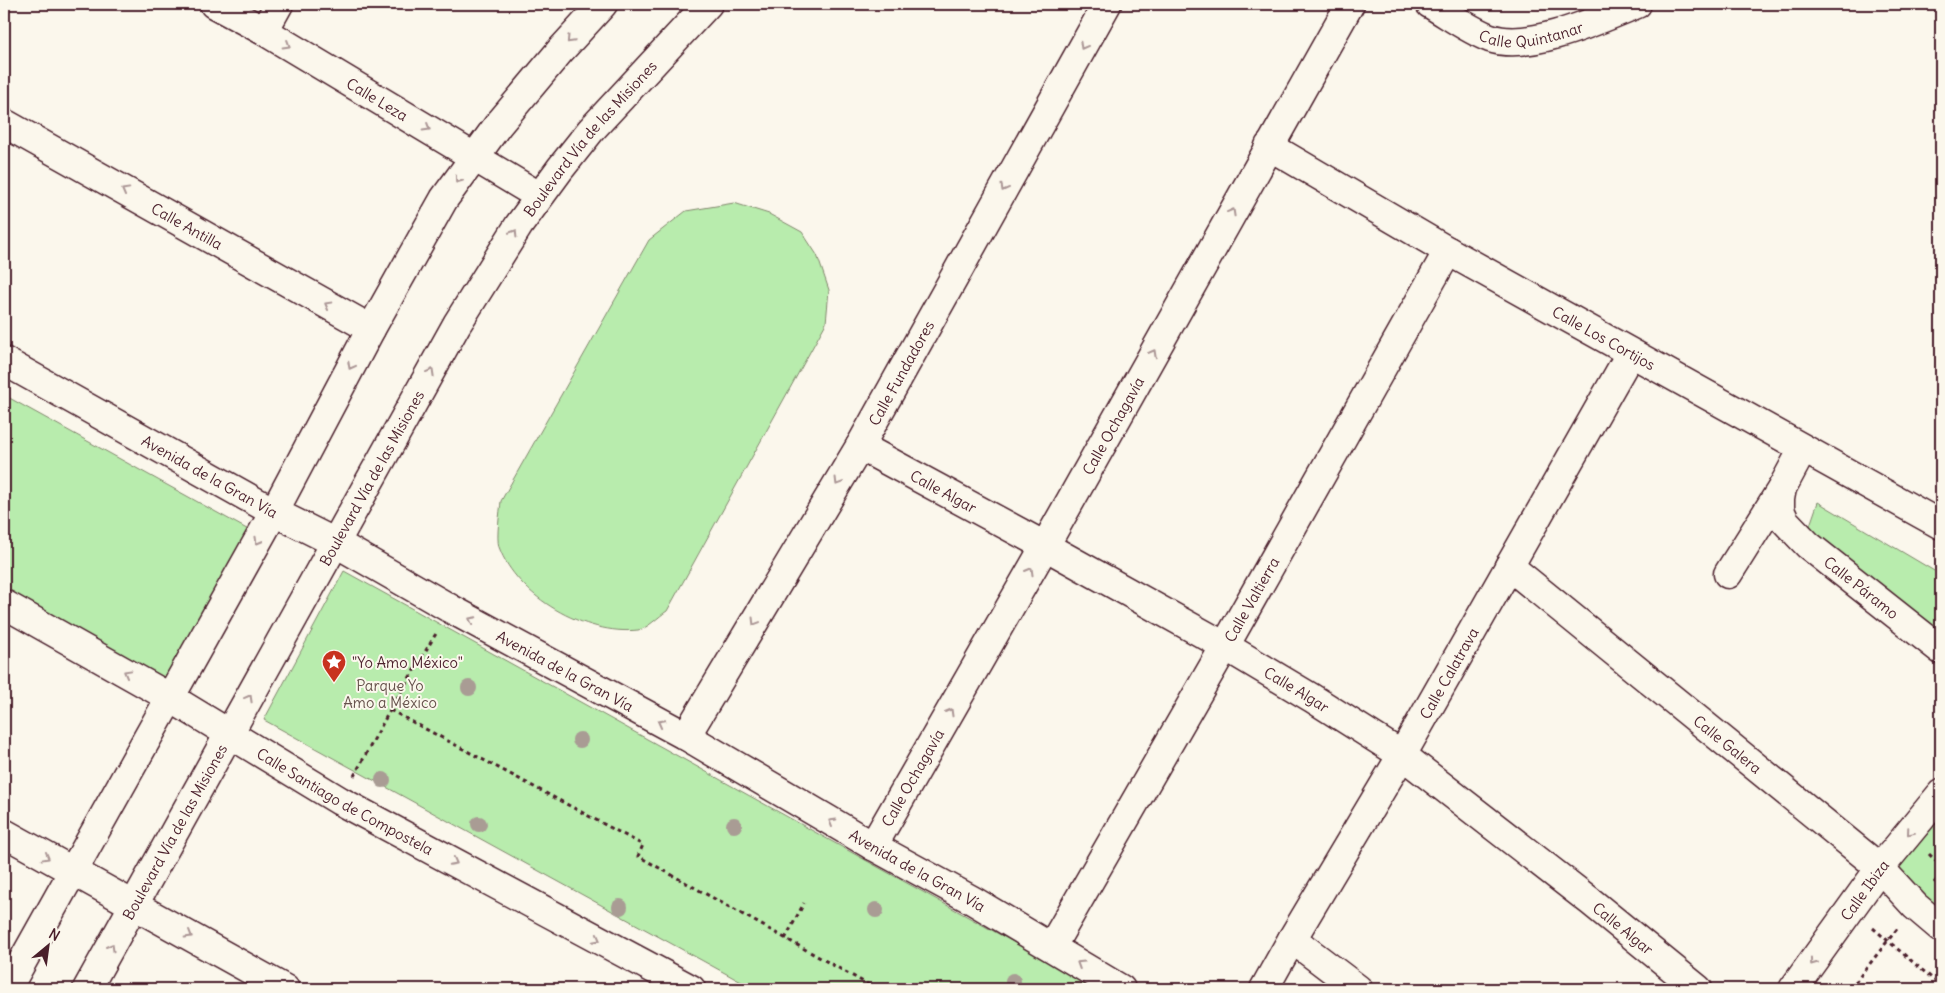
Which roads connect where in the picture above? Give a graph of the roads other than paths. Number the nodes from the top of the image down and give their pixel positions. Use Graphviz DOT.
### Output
graph roads {
  1 [pos="214,4"];
  2 [pos="279,4"];
  3 [pos="603,4"];
  4 [pos="708,4"];
  5 [pos="1107,4"];
  6 [pos="1350,4"];
  7 [pos="1430,4"];
  8 [pos="1591,4"];
  9 [pos="1637,4"];
  10 [pos="1578,28"];
  11 [pos="264,32"];
  12 [pos="4,123"];
  13 [pos="1269,146"];
  14 [pos="475,157"];
  15 [pos="539,196"];
  16 [pos="1448,251"];
  17 [pos="370,329"];
  18 [pos="1630,354"];
  19 [pos="4,362"];
  20 [pos="860,446"];
  21 [pos="1803,449"];
  22 [pos="1782,488"];
  23 [pos="274,512"];
  24 [pos="1941,525"];
  25 [pos="336,543"];
  26 [pos="1045,546"];
  27 [pos="1509,566"];
  28 [pos="1728,574"];
  29 [pos="4,604"];
  30 [pos="1225,646"];
  31 [pos="1941,650"];
  32 [pos="169,697"];
  33 [pos="229,734"];
  34 [pos="686,736"];
  35 [pos="1402,756"];
  36 [pos="1941,794"];
  37 [pos="4,833"];
  38 [pos="873,846"];
  39 [pos="1880,868"];
  40 [pos="72,872"];
  41 [pos="135,905"];
  42 [pos="1941,928"];
  43 [pos="1292,940"];
  44 [pos="1052,946"];
  45 [pos="7,989"];
  46 [pos="87,989"];
  47 [pos="285,989"];
  48 [pos="691,989"];
  49 [pos="1121,989"];
  50 [pos="1264,989"];
  51 [pos="1358,989"];
  52 [pos="1698,989"];
  53 [pos="1793,989"];
  1 -- 11 [label="street, Calle Leza"];
  2 -- 11 [label="street"];
  3 -- 14 [label="street, one-way"];
  4 -- 15 [label="street, Boulevard Vía de las Misiones"];
  5 -- 20 [label="street, Calle Fundadores, one-way"];
  6 -- 13 [label="street, Calle Ochagavía"];
  7 -- 10 [label="street, Calle Quintanar"];
  8 -- 10 [label="street"];
  9 -- 10 [label="street, Calle Quintanar"];
  11 -- 14 [label="street, Calle Leza, one-way"];
  17 -- 12 [label="street, Calle Antilla, one-way"];
  13 -- 16 [label="street, Calle Los Cortijos"];
  26 -- 13 [label="street, Calle Ochagavía, one-way"];
  14 -- 15 [label="street, Calle Leza"];
  14 -- 17 [label="street, one-way"];
  25 -- 15 [label="street, Boulevard Vía de las Misiones, one-way"];
  16 -- 18 [label="street, Calle Los Cortijos"];
  16 -- 30 [label="street, Calle Valtierra"];
  17 -- 23 [label="street, one-way"];
  18 -- 21 [label="street, Calle Los Cortijos"];
  18 -- 27 [label="street, Calle Calatrava"];
  19 -- 23 [label="street, Avenida de la Gran Vía"];
  20 -- 26 [label="street, Calle Algar"];
  20 -- 34 [label="street, Calle Fundadores, one-way"];
  21 -- 22 [label="street"];
  21 -- 24 [label="street, Calle Los Cortijos"];
  22 -- 28 [label="street"];
  22 -- 31 [label="street, Calle Páramo"];
  23 -- 25 [label="street, Avenida de la Gran Vía"];
  23 -- 32 [label="street, one-way"];
  33 -- 25 [label="street, Boulevard Vía de las Misiones, one-way"];
  34 -- 25 [label="street, Avenida de la Gran Vía, one-way"];
  26 -- 30 [label="street, Calle Algar"];
  38 -- 26 [label="street, Calle Ochagavía, one-way"];
  27 -- 35 [label="street, Calle Calatrava"];
  27 -- 39 [label="street, Calle Galera"];
  32 -- 29 [label="street, Calle Santiago de Compostela, one-way"];
  30 -- 35 [label="street, Calle Algar"];
  30 -- 44 [label="street, Calle Valtierra"];
  32 -- 33 [label="street, Calle Santiago de Compostela"];
  32 -- 40 [label="street"];
  33 -- 41 [label="street, Boulevard Vía de las Misiones"];
  33 -- 48 [label="street, Calle Santiago de Compostela, one-way"];
  38 -- 34 [label="street, Avenida de la Gran Vía, one-way"];
  35 -- 43 [label="street, Calle Calatrava"];
  35 -- 52 [label="street, Calle Algar"];
  36 -- 39 [label="street, Calle Ibiza, one-way"];
  37 -- 40 [label="street, one-way"];
  38 -- 44 [label="street, Avenida de la Gran Vía"];
  39 -- 42 [label="street, Calle Galera"];
  39 -- 53 [label="street, Calle Ibiza, one-way"];
  40 -- 41 [label="street"];
  40 -- 45 [label="street"];
  46 -- 41 [label="street, Boulevard Vía de las Misiones, one-way"];
  41 -- 47 [label="street, one-way"];
  43 -- 50 [label="street, Calle Calatrava"];
  43 -- 51 [label="street"];
  49 -- 44 [label="street, Avenida de la Gran Vía, one-way"];
}
